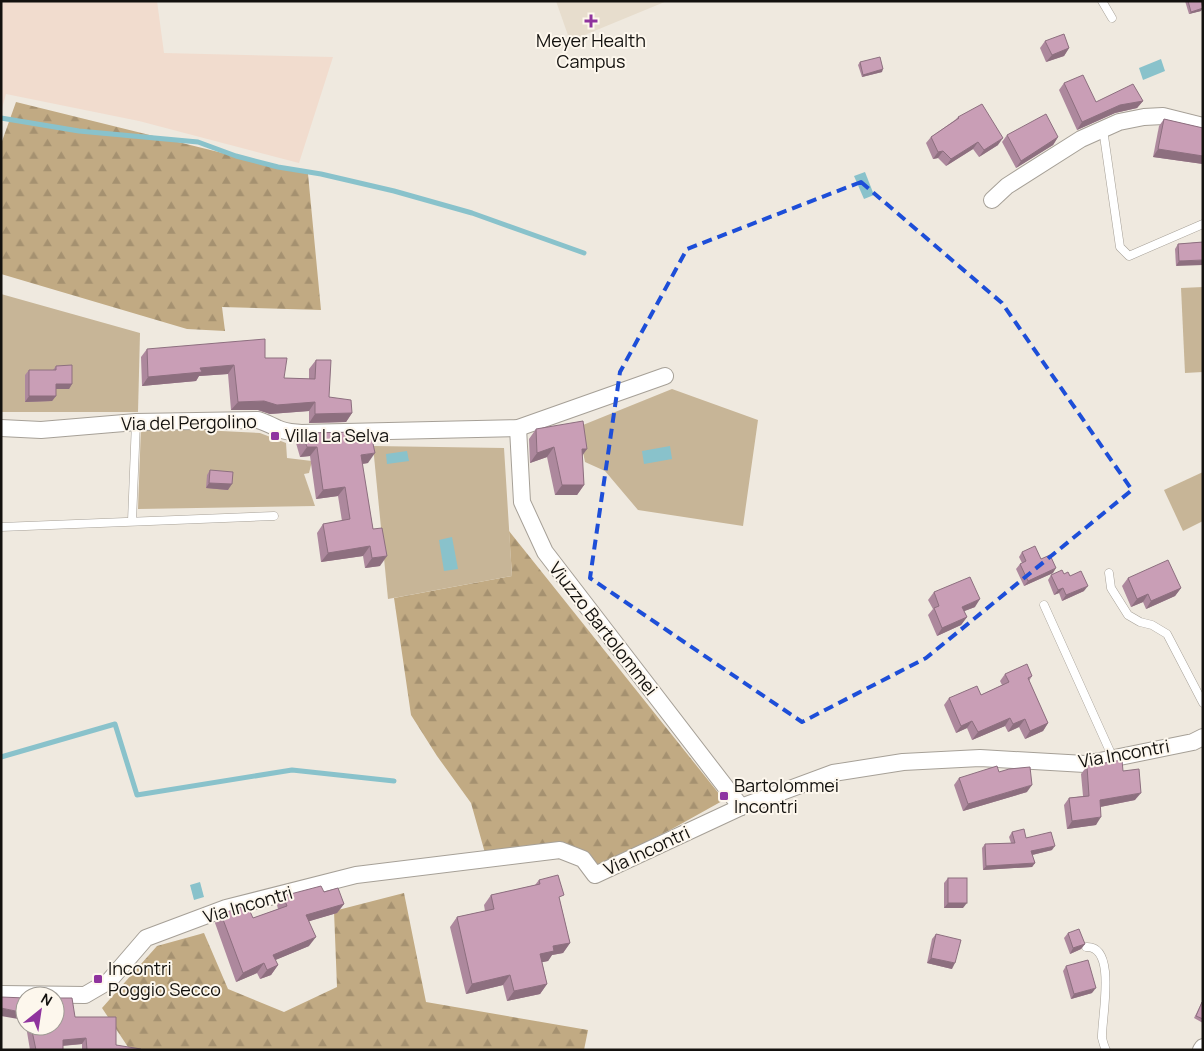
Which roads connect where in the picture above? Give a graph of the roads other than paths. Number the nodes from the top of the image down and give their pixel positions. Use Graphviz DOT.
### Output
graph roads {
  1 [pos="1102,1"];
  2 [pos="1112,18"];
  3 [pos="1203,126"];
  4 [pos="1103,129"];
  5 [pos="992,200"];
  6 [pos="1203,224"];
  7 [pos="665,376"];
  8 [pos="136,422"];
  9 [pos="1,428"];
  10 [pos="518,428"];
  11 [pos="274,516"];
  12 [pos="132,521"];
  13 [pos="1,527"];
  14 [pos="1109,573"];
  15 [pos="1044,605"];
  16 [pos="1203,703"];
  17 [pos="1203,737"];
  18 [pos="1113,758"];
  19 [pos="741,807"];
  20 [pos="1086,947"];
  21 [pos="1,994"];
  22 [pos="1106,1050"];
  1 -- 2 [label="lane"];
  3 -- 4 [label="street"];
  4 -- 5 [label="street"];
  4 -- 6 [label="lane"];
  7 -- 10 [label="street, Via del Pergolino"];
  8 -- 9 [label="street, Via del Pergolino"];
  8 -- 10 [label="street, Via del Pergolino"];
  8 -- 12 [label="lane"];
  10 -- 19 [label="street, Viuzzo Bartolommei"];
  11 -- 12 [label="lane"];
  12 -- 13 [label="lane"];
  14 -- 16 [label="lane"];
  15 -- 18 [label="lane"];
  17 -- 18 [label="street, Via Incontri"];
  18 -- 19 [label="street, Via Incontri"];
  19 -- 21 [label="street, Via Incontri"];
  20 -- 22 [label="lane"];
}
